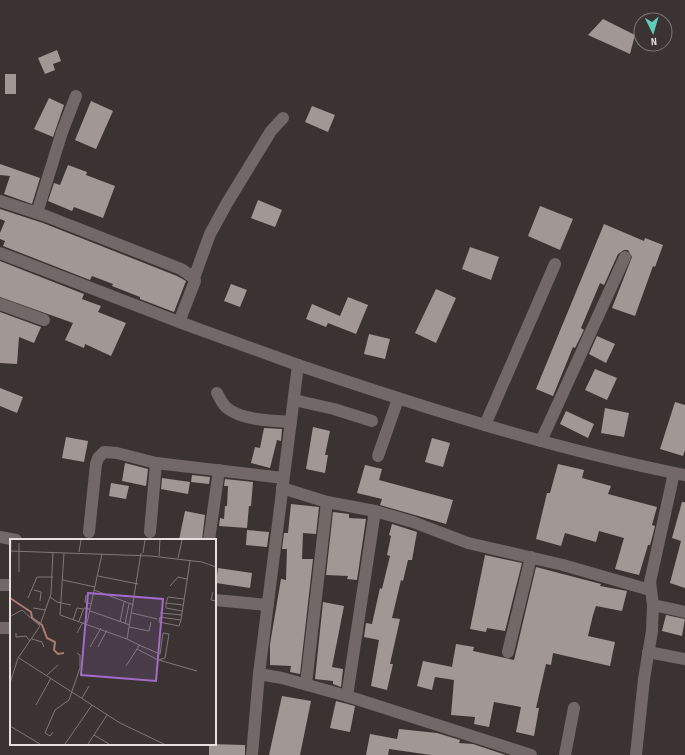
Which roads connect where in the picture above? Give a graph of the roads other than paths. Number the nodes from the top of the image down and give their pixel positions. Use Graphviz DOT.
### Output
graph roads {
  1 [pos="76,96"];
  2 [pos="283,118"];
  3 [pos="0,201"];
  4 [pos="37,213"];
  5 [pos="0,253"];
  6 [pos="625,257"];
  7 [pos="556,264"];
  8 [pos="194,278"];
  9 [pos="0,304"];
  10 [pos="44,320"];
  11 [pos="179,322"];
  12 [pos="298,365"];
  13 [pos="217,393"];
  14 [pos="398,399"];
  15 [pos="294,400"];
  16 [pos="372,421"];
  17 [pos="291,422"];
  18 [pos="485,425"];
  19 [pos="541,441"];
  20 [pos="378,456"];
  21 [pos="156,462"];
  22 [pos="219,470"];
  23 [pos="680,474"];
  24 [pos="283,483"];
  25 [pos="327,502"];
  26 [pos="375,511"];
  27 [pos="89,532"];
  28 [pos="150,532"];
  29 [pos="0,537"];
  30 [pos="11,539"];
  31 [pos="210,539"];
  32 [pos="531,557"];
  33 [pos="650,590"];
  34 [pos="216,600"];
  35 [pos="268,605"];
  36 [pos="653,605"];
  37 [pos="685,612"];
  38 [pos="508,652"];
  39 [pos="648,652"];
  40 [pos="685,660"];
  41 [pos="259,674"];
  42 [pos="306,684"];
  43 [pos="347,696"];
  44 [pos="574,708"];
  45 [pos="252,755"];
  46 [pos="531,755"];
  47 [pos="565,755"];
  48 [pos="636,755"];
  1 -- 4 [label="street"];
  2 -- 8 [label="street"];
  3 -- 4 [label="street"];
  4 -- 8 [label="street"];
  5 -- 11 [label="street"];
  6 -- 19 [label="street"];
  7 -- 18 [label="street"];
  8 -- 11 [label="street"];
  9 -- 10 [label="street"];
  11 -- 12 [label="street"];
  12 -- 14 [label="street"];
  12 -- 15 [label="street"];
  13 -- 17 [label="street"];
  14 -- 18 [label="street"];
  14 -- 20 [label="street"];
  15 -- 16 [label="street"];
  15 -- 17 [label="street"];
  17 -- 24 [label="street"];
  18 -- 19 [label="street"];
  19 -- 23 [label="street"];
  21 -- 22 [label="street"];
  21 -- 27 [label="street"];
  21 -- 28 [label="street"];
  22 -- 24 [label="street"];
  22 -- 31 [label="street"];
  23 -- 33 [label="street"];
  24 -- 25 [label="street"];
  24 -- 35 [label="street"];
  25 -- 26 [label="street"];
  25 -- 42 [label="street"];
  26 -- 32 [label="street"];
  26 -- 43 [label="street"];
  29 -- 30 [label="street"];
  32 -- 33 [label="street"];
  32 -- 38 [label="street"];
  33 -- 36 [label="street"];
  34 -- 35 [label="street"];
  35 -- 41 [label="street"];
  36 -- 37 [label="street"];
  36 -- 39 [label="street"];
  39 -- 40 [label="street"];
  39 -- 48 [label="street"];
  41 -- 42 [label="street"];
  41 -- 45 [label="street"];
  42 -- 43 [label="street"];
  43 -- 46 [label="street"];
  44 -- 47 [label="street"];
}
